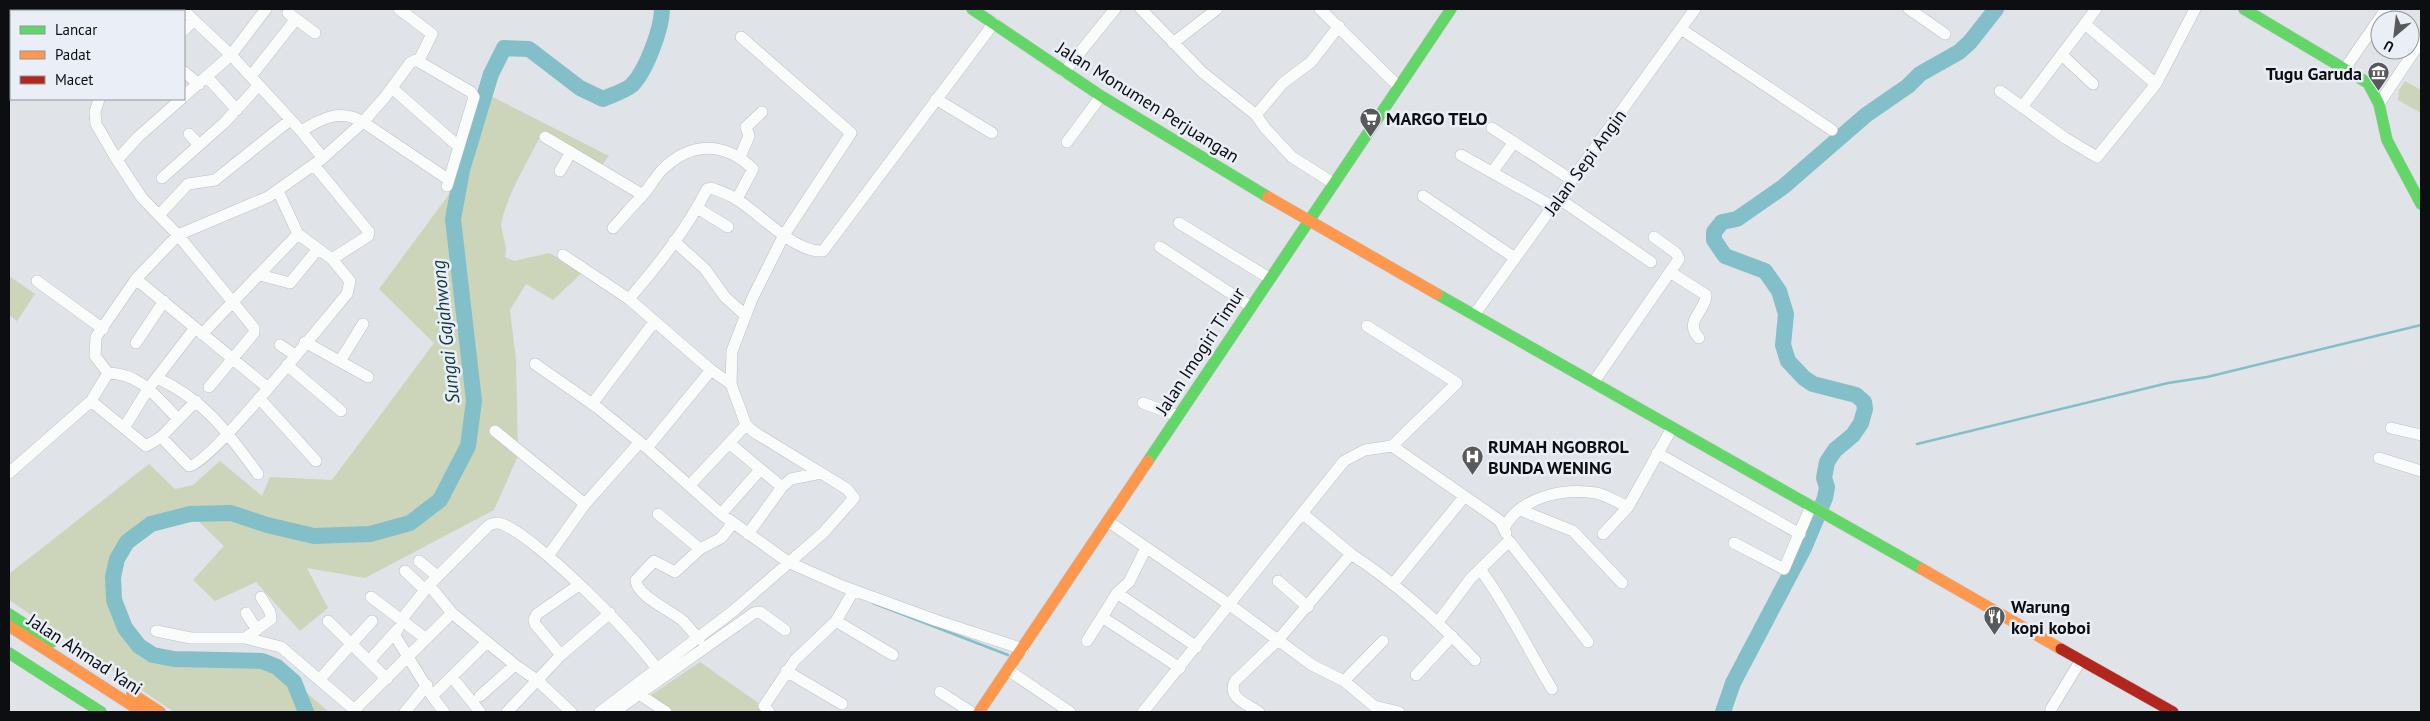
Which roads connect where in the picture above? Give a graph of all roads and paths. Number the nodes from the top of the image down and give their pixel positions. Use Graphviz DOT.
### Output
graph roads {
  1 [pos="266,9"];
  2 [pos="399,9"];
  3 [pos="972,9"];
  4 [pos="1115,9"];
  5 [pos="1141,9"];
  6 [pos="1217,9"];
  7 [pos="1320,9"];
  8 [pos="1451,9"];
  9 [pos="1696,9"];
  10 [pos="1909,9"];
  11 [pos="2096,9"];
  12 [pos="2194,9"];
  13 [pos="2244,9"];
  14 [pos="2386,9"];
  15 [pos="185,12"];
  16 [pos="290,12"];
  17 [pos="194,20"];
  18 [pos="994,23"];
  19 [pos="2085,24"];
  20 [pos="1339,26"];
  21 [pos="185,29"];
  22 [pos="1681,29"];
  23 [pos="315,33"];
  24 [pos="1945,34"];
  25 [pos="741,37"];
  26 [pos="2421,41"];
  27 [pos="1173,43"];
  28 [pos="231,54"];
  29 [pos="2062,55"];
  30 [pos="418,60"];
  31 [pos="2344,70"];
  32 [pos="185,72"];
  33 [pos="1064,72"];
  34 [pos="203,81"];
  35 [pos="255,81"];
  36 [pos="2392,81"];
  37 [pos="2368,83"];
  38 [pos="2092,84"];
  39 [pos="2156,84"];
  40 [pos="1399,87"];
  41 [pos="392,88"];
  42 [pos="2000,91"];
  43 [pos="185,95"];
  44 [pos="1101,96"];
  45 [pos="936,99"];
  46 [pos="99,100"];
  47 [pos="180,100"];
  48 [pos="2379,104"];
  49 [pos="2022,107"];
  50 [pos="237,110"];
  51 [pos="762,112"];
  52 [pos="1256,115"];
  53 [pos="290,120"];
  54 [pos="363,122"];
  55 [pos="1492,128"];
  56 [pos="1832,130"];
  57 [pos="302,131"];
  58 [pos="992,133"];
  59 [pos="189,134"];
  60 [pos="545,137"];
  61 [pos="1067,142"];
  62 [pos="1514,142"];
  63 [pos="199,145"];
  64 [pos="458,146"];
  65 [pos="571,152"];
  66 [pos="1461,155"];
  67 [pos="740,157"];
  68 [pos="323,158"];
  69 [pos="117,160"];
  70 [pos="314,165"];
  71 [pos="560,171"];
  72 [pos="1493,171"];
  73 [pos="162,178"];
  74 [pos="1572,180"];
  75 [pos="1333,184"];
  76 [pos="278,191"];
  77 [pos="642,195"];
  78 [pos="1423,196"];
  79 [pos="737,199"];
  80 [pos="1555,202"];
  81 [pos="2421,204"];
  82 [pos="698,208"];
  83 [pos="159,215"];
  84 [pos="1308,221"];
  85 [pos="1179,223"];
  86 [pos="728,227"];
  87 [pos="613,228"];
  88 [pos="298,234"];
  89 [pos="178,235"];
  90 [pos="784,235"];
  91 [pos="1654,237"];
  92 [pos="674,241"];
  93 [pos="1160,247"];
  94 [pos="316,250"];
  95 [pos="563,255"];
  96 [pos="1515,258"];
  97 [pos="332,259"];
  98 [pos="1651,262"];
  99 [pos="1670,272"];
  100 [pos="260,275"];
  101 [pos="1270,278"];
  102 [pos="136,279"];
  103 [pos="37,280"];
  104 [pos="628,298"];
  105 [pos="164,301"];
  106 [pos="234,302"];
  107 [pos="1250,306"];
  108 [pos="745,315"];
  109 [pos="1474,315"];
  110 [pos="654,322"];
  111 [pos="363,324"];
  112 [pos="1367,326"];
  113 [pos="103,328"];
  114 [pos="198,331"];
  115 [pos="1699,338"];
  116 [pos="305,342"];
  117 [pos="136,343"];
  118 [pos="280,344"];
  119 [pos="295,355"];
  120 [pos="233,359"];
  121 [pos="340,361"];
  122 [pos="287,364"];
  123 [pos="535,364"];
  124 [pos="711,370"];
  125 [pos="108,373"];
  126 [pos="368,377"];
  127 [pos="157,378"];
  128 [pos="1592,383"];
  129 [pos="731,384"];
  130 [pos="209,387"];
  131 [pos="268,388"];
  132 [pos="148,389"];
  133 [pos="259,398"];
  134 [pos="91,401"];
  135 [pos="196,401"];
  136 [pos="1143,403"];
  137 [pos="592,404"];
  138 [pos="341,411"];
  139 [pos="1178,416"];
  140 [pos="178,419"];
  141 [pos="746,425"];
  142 [pos="124,428"];
  143 [pos="1672,428"];
  144 [pos="2391,428"];
  145 [pos="494,431"];
  146 [pos="228,433"];
  147 [pos="2421,435"];
  148 [pos="160,437"];
  149 [pos="728,442"];
  150 [pos="643,445"];
  151 [pos="1392,446"];
  152 [pos="1657,453"];
  153 [pos="2379,458"];
  154 [pos="316,461"];
  155 [pos="760,470"];
  156 [pos="2421,471"];
  157 [pos="9,473"];
  158 [pos="821,473"];
  159 [pos="258,474"];
  160 [pos="690,485"];
  161 [pos="782,487"];
  162 [pos="1464,497"];
  163 [pos="585,504"];
  164 [pos="1628,508"];
  165 [pos="1810,508"];
  166 [pos="1520,510"];
  167 [pos="1302,513"];
  168 [pos="658,514"];
  169 [pos="721,514"];
  170 [pos="1109,522"];
  171 [pos="733,523"];
  172 [pos="1504,528"];
  173 [pos="1801,533"];
  174 [pos="748,534"];
  175 [pos="1604,534"];
  176 [pos="1509,541"];
  177 [pos="1734,543"];
  178 [pos="1146,548"];
  179 [pos="700,549"];
  180 [pos="1351,554"];
  181 [pos="548,556"];
  182 [pos="419,561"];
  183 [pos="788,562"];
  184 [pos="1480,569"];
  185 [pos="405,572"];
  186 [pos="437,576"];
  187 [pos="1278,580"];
  188 [pos="1622,583"];
  189 [pos="1393,584"];
  190 [pos="579,586"];
  191 [pos="427,588"];
  192 [pos="854,590"];
  193 [pos="1117,593"];
  194 [pos="261,597"];
  195 [pos="371,597"];
  196 [pos="1230,605"];
  197 [pos="1308,607"];
  198 [pos="246,613"];
  199 [pos="452,613"];
  200 [pos="610,613"];
  201 [pos="9,614"];
  202 [pos="738,616"];
  203 [pos="1102,617"];
  204 [pos="328,621"];
  205 [pos="372,621"];
  206 [pos="403,621"];
  207 [pos="836,621"];
  208 [pos="1438,622"];
  209 [pos="9,626"];
  210 [pos="257,630"];
  211 [pos="785,630"];
  212 [pos="156,631"];
  213 [pos="394,634"];
  214 [pos="1452,636"];
  215 [pos="245,638"];
  216 [pos="425,638"];
  217 [pos="9,639"];
  218 [pos="1278,640"];
  219 [pos="1087,641"];
  220 [pos="1383,641"];
  221 [pos="487,642"];
  222 [pos="1588,642"];
  223 [pos="352,643"];
  224 [pos="698,644"];
  225 [pos="1197,647"];
  226 [pos="34,649"];
  227 [pos="1023,649"];
  228 [pos="9,653"];
  229 [pos="561,655"];
  230 [pos="893,655"];
  231 [pos="408,658"];
  232 [pos="369,660"];
  233 [pos="1475,660"];
  234 [pos="2081,660"];
  235 [pos="515,665"];
  236 [pos="1011,665"];
  237 [pos="1180,668"];
  238 [pos="786,671"];
  239 [pos="660,673"];
  240 [pos="1416,675"];
  241 [pos="452,677"];
  242 [pos="387,679"];
  243 [pos="319,680"];
  244 [pos="537,680"];
  245 [pos="1344,682"];
  246 [pos="427,685"];
  247 [pos="1552,689"];
  248 [pos="637,691"];
  249 [pos="940,692"];
  250 [pos="432,696"];
  251 [pos="480,696"];
  252 [pos="842,704"];
  253 [pos="2051,709"];
  254 [pos="356,711"];
  255 [pos="100,712"];
  256 [pos="121,712"];
  257 [pos="142,712"];
  258 [pos="160,712"];
  259 [pos="405,712"];
  260 [pos="444,712"];
  261 [pos="480,712"];
  262 [pos="507,712"];
  263 [pos="571,712"];
  264 [pos="600,712"];
  265 [pos="614,712"];
  266 [pos="666,712"];
  267 [pos="769,712"];
  268 [pos="971,712"];
  269 [pos="980,712"];
  270 [pos="1070,712"];
  271 [pos="1143,712"];
  272 [pos="1259,712"];
  273 [pos="1399,712"];
  274 [pos="2173,712"];
  1 -- 28 [label="street"];
  2 -- 30 [label="street"];
  3 -- 18 [label="main road, Jalan Monumen Perjuangan"];
  4 -- 33 [label="street"];
  5 -- 27 [label="street"];
  6 -- 27 [label="street"];
  7 -- 20 [label="street"];
  8 -- 40 [label="main road, Jalan Imogiri Timur"];
  9 -- 22 [label="street, Jalan Sepi Angin"];
  10 -- 24 [label="street"];
  11 -- 19 [label="street"];
  12 -- 39 [label="street"];
  13 -- 31 [label="main road"];
  14 -- 31 [label="street"];
  15 -- 17 [label="street"];
  16 -- 23 [label="street"];
  16 -- 35 [label="street"];
  17 -- 21 [label="street"];
  17 -- 28 [label="street"];
  18 -- 33 [label="main road, Jalan Monumen Perjuangan"];
  18 -- 45 [label="street"];
  19 -- 29 [label="street"];
  19 -- 39 [label="street"];
  20 -- 40 [label="street"];
  20 -- 52 [label="street"];
  22 -- 56 [label="street"];
  22 -- 74 [label="street, Jalan Sepi Angin"];
  25 -- 90 [label="street"];
  26 -- 36 [label="street"];
  27 -- 52 [label="street"];
  28 -- 34 [label="street"];
  28 -- 35 [label="street"];
  29 -- 38 [label="street"];
  29 -- 49 [label="street"];
  30 -- 41 [label="street"];
  30 -- 64 [label="street"];
  31 -- 37 [label="main road"];
  32 -- 34 [label="street"];
  33 -- 44 [label="main road, Jalan Monumen Perjuangan"];
  34 -- 43 [label="street"];
  34 -- 50 [label="street"];
  35 -- 50 [label="street"];
  35 -- 53 [label="street"];
  36 -- 37 [label="street"];
  36 -- 48 [label="street"];
  37 -- 48 [label="main road"];
  39 -- 49 [label="street"];
  40 -- 75 [label="main road, Jalan Imogiri Timur"];
  41 -- 54 [label="street"];
  41 -- 64 [label="street"];
  42 -- 49 [label="street"];
  44 -- 61 [label="street"];
  44 -- 84 [label="main road, Jalan Monumen Perjuangan"];
  45 -- 58 [label="street"];
  45 -- 90 [label="street"];
  46 -- 69 [label="street"];
  47 -- 69 [label="street"];
  48 -- 81 [label="main road"];
  50 -- 63 [label="street"];
  51 -- 67 [label="street"];
  52 -- 75 [label="street"];
  53 -- 57 [label="street"];
  53 -- 83 [label="street"];
  54 -- 57 [label="street"];
  54 -- 64 [label="street"];
  54 -- 68 [label="street"];
  55 -- 62 [label="street"];
  57 -- 68 [label="street"];
  59 -- 63 [label="street"];
  60 -- 65 [label="street"];
  62 -- 72 [label="street"];
  62 -- 74 [label="street"];
  63 -- 73 [label="street"];
  65 -- 71 [label="street"];
  65 -- 77 [label="street"];
  66 -- 72 [label="street"];
  67 -- 77 [label="street"];
  67 -- 79 [label="street"];
  68 -- 70 [label="street"];
  69 -- 83 [label="street"];
  70 -- 76 [label="street"];
  70 -- 97 [label="street"];
  72 -- 80 [label="street"];
  74 -- 80 [label="street, Jalan Sepi Angin"];
  75 -- 84 [label="main road, Jalan Imogiri Timur"];
  76 -- 88 [label="street"];
  76 -- 89 [label="street"];
  77 -- 87 [label="street"];
  78 -- 96 [label="street"];
  79 -- 82 [label="street"];
  79 -- 90 [label="street"];
  80 -- 96 [label="street, Jalan Sepi Angin"];
  80 -- 98 [label="street"];
  82 -- 86 [label="street"];
  82 -- 92 [label="street"];
  83 -- 89 [label="street"];
  84 -- 101 [label="main road, Jalan Imogiri Timur"];
  84 -- 109 [label="main road, Jalan Monumen Perjuangan"];
  85 -- 101 [label="street"];
  88 -- 94 [label="street"];
  88 -- 100 [label="street"];
  89 -- 102 [label="street"];
  89 -- 106 [label="street"];
  90 -- 108 [label="street"];
  91 -- 99 [label="street"];
  92 -- 104 [label="street"];
  92 -- 108 [label="street"];
  93 -- 107 [label="street"];
  94 -- 97 [label="street"];
  94 -- 100 [label="street"];
  95 -- 104 [label="street"];
  96 -- 109 [label="street, Jalan Sepi Angin"];
  97 -- 116 [label="street"];
  99 -- 115 [label="street"];
  99 -- 128 [label="street"];
  100 -- 106 [label="street"];
  101 -- 107 [label="main road, Jalan Imogiri Timur"];
  102 -- 105 [label="street"];
  102 -- 113 [label="street"];
  103 -- 113 [label="street"];
  104 -- 110 [label="street"];
  105 -- 114 [label="street"];
  105 -- 117 [label="street"];
  106 -- 114 [label="street"];
  106 -- 120 [label="street"];
  107 -- 139 [label="main road, Jalan Imogiri Timur"];
  108 -- 129 [label="street"];
  109 -- 128 [label="main road, Jalan Monumen Perjuangan"];
  110 -- 124 [label="street"];
  110 -- 137 [label="street"];
  111 -- 121 [label="street"];
  112 -- 151 [label="street"];
  113 -- 125 [label="street"];
  114 -- 120 [label="street"];
  114 -- 127 [label="street"];
  116 -- 119 [label="street"];
  116 -- 121 [label="street"];
  118 -- 119 [label="street"];
  119 -- 122 [label="street"];
  120 -- 130 [label="street"];
  120 -- 131 [label="street"];
  121 -- 126 [label="street"];
  122 -- 131 [label="street"];
  122 -- 138 [label="street"];
  123 -- 137 [label="street"];
  124 -- 129 [label="street"];
  124 -- 150 [label="street"];
  125 -- 132 [label="street"];
  125 -- 134 [label="street"];
  127 -- 132 [label="street"];
  127 -- 135 [label="street"];
  128 -- 143 [label="main road, Jalan Monumen Perjuangan"];
  129 -- 141 [label="street"];
  131 -- 133 [label="street"];
  132 -- 140 [label="street"];
  132 -- 142 [label="street"];
  133 -- 146 [label="street"];
  133 -- 154 [label="street"];
  134 -- 142 [label="street"];
  134 -- 157 [label="street"];
  135 -- 140 [label="street"];
  135 -- 146 [label="street"];
  136 -- 139 [label="street"];
  137 -- 150 [label="street"];
  139 -- 170 [label="main road, Jalan Imogiri Timur"];
  140 -- 148 [label="street"];
  141 -- 149 [label="street"];
  141 -- 158 [label="street"];
  142 -- 148 [label="street"];
  143 -- 152 [label="street"];
  143 -- 165 [label="main road, Jalan Monumen Perjuangan"];
  144 -- 147 [label="street"];
  145 -- 163 [label="street"];
  146 -- 148 [label="street"];
  146 -- 159 [label="street"];
  149 -- 155 [label="street"];
  149 -- 160 [label="street"];
  150 -- 160 [label="street"];
  150 -- 163 [label="street"];
  151 -- 162 [label="street"];
  151 -- 167 [label="street"];
  152 -- 164 [label="street"];
  152 -- 173 [label="street"];
  153 -- 156 [label="street"];
  155 -- 161 [label="street"];
  155 -- 169 [label="street"];
  158 -- 161 [label="street"];
  158 -- 183 [label="street"];
  160 -- 169 [label="street"];
  161 -- 174 [label="street"];
  162 -- 172 [label="street"];
  162 -- 189 [label="street"];
  163 -- 181 [label="street"];
  164 -- 166 [label="street"];
  164 -- 175 [label="street"];
  165 -- 173 [label="street"];
  165 -- 234 [label="main road, Jalan Monumen Perjuangan"];
  166 -- 172 [label="street"];
  166 -- 188 [label="street"];
  167 -- 180 [label="street"];
  167 -- 196 [label="street"];
  168 -- 179 [label="street"];
  169 -- 171 [label="street"];
  170 -- 178 [label="street"];
  170 -- 227 [label="main road, Jalan Imogiri Timur"];
  171 -- 174 [label="street"];
  171 -- 179 [label="street"];
  172 -- 176 [label="street"];
  173 -- 177 [label="street"];
  174 -- 183 [label="street"];
  176 -- 184 [label="street"];
  176 -- 222 [label="street"];
  178 -- 193 [label="street"];
  178 -- 196 [label="street"];
  179 -- 224 [label="street"];
  180 -- 189 [label="street"];
  180 -- 197 [label="street"];
  181 -- 186 [label="street"];
  181 -- 190 [label="street"];
  182 -- 186 [label="street"];
  183 -- 192 [label="street"];
  183 -- 202 [label="street"];
  184 -- 208 [label="street"];
  184 -- 247 [label="street"];
  185 -- 191 [label="street"];
  186 -- 191 [label="street"];
  187 -- 197 [label="street"];
  189 -- 208 [label="street"];
  190 -- 200 [label="street"];
  190 -- 229 [label="street"];
  191 -- 199 [label="street"];
  191 -- 206 [label="street"];
  192 -- 207 [label="street"];
  192 -- 227 [label="street"];
  193 -- 203 [label="street"];
  193 -- 225 [label="street"];
  194 -- 210 [label="street"];
  195 -- 206 [label="street"];
  196 -- 218 [label="street"];
  196 -- 225 [label="street"];
  197 -- 218 [label="street"];
  198 -- 210 [label="street"];
  199 -- 216 [label="street"];
  199 -- 221 [label="street"];
  200 -- 229 [label="street"];
  200 -- 239 [label="street"];
  201 -- 226 [label="main road"];
  202 -- 211 [label="street"];
  202 -- 224 [label="street"];
  203 -- 219 [label="street"];
  203 -- 237 [label="street"];
  204 -- 223 [label="street"];
  205 -- 223 [label="street"];
  206 -- 213 [label="street"];
  206 -- 216 [label="street"];
  207 -- 230 [label="street"];
  207 -- 238 [label="street"];
  208 -- 214 [label="street"];
  209 -- 226 [label="main road, Jalan Ahmad Yani"];
  210 -- 215 [label="street"];
  212 -- 215 [label="street"];
  213 -- 231 [label="street"];
  213 -- 232 [label="street"];
  214 -- 233 [label="street"];
  214 -- 240 [label="street"];
  215 -- 243 [label="street"];
  216 -- 231 [label="street"];
  217 -- 226 [label="main road, Jalan Ahmad Yani"];
  218 -- 245 [label="street"];
  218 -- 272 [label="street"];
  220 -- 245 [label="street"];
  221 -- 235 [label="street"];
  221 -- 241 [label="street"];
  223 -- 232 [label="street"];
  223 -- 243 [label="street"];
  224 -- 239 [label="street"];
  225 -- 237 [label="street"];
  226 -- 228 [label="main road"];
  226 -- 255 [label="main road"];
  226 -- 256 [label="main road, Jalan Ahmad Yani"];
  226 -- 257 [label="main road, Jalan Ahmad Yani"];
  226 -- 258 [label="main road"];
  227 -- 236 [label="main road, Jalan Imogiri Timur"];
  229 -- 244 [label="street"];
  231 -- 242 [label="street"];
  231 -- 246 [label="street"];
  232 -- 242 [label="street"];
  234 -- 253 [label="street"];
  234 -- 274 [label="main road, Jalan Monumen Perjuangan"];
  235 -- 244 [label="street"];
  235 -- 251 [label="street"];
  236 -- 269 [label="main road, Jalan Imogiri Timur"];
  236 -- 270 [label="street"];
  237 -- 271 [label="street"];
  238 -- 252 [label="street"];
  238 -- 267 [label="street"];
  239 -- 248 [label="street"];
  241 -- 250 [label="street"];
  241 -- 261 [label="street"];
  242 -- 254 [label="street"];
  243 -- 254 [label="street"];
  244 -- 262 [label="street"];
  244 -- 263 [label="street"];
  245 -- 273 [label="street"];
  246 -- 250 [label="street"];
  246 -- 259 [label="street"];
  248 -- 264 [label="street"];
  248 -- 265 [label="street"];
  248 -- 266 [label="street"];
  249 -- 268 [label="street"];
  250 -- 260 [label="street"];
}
